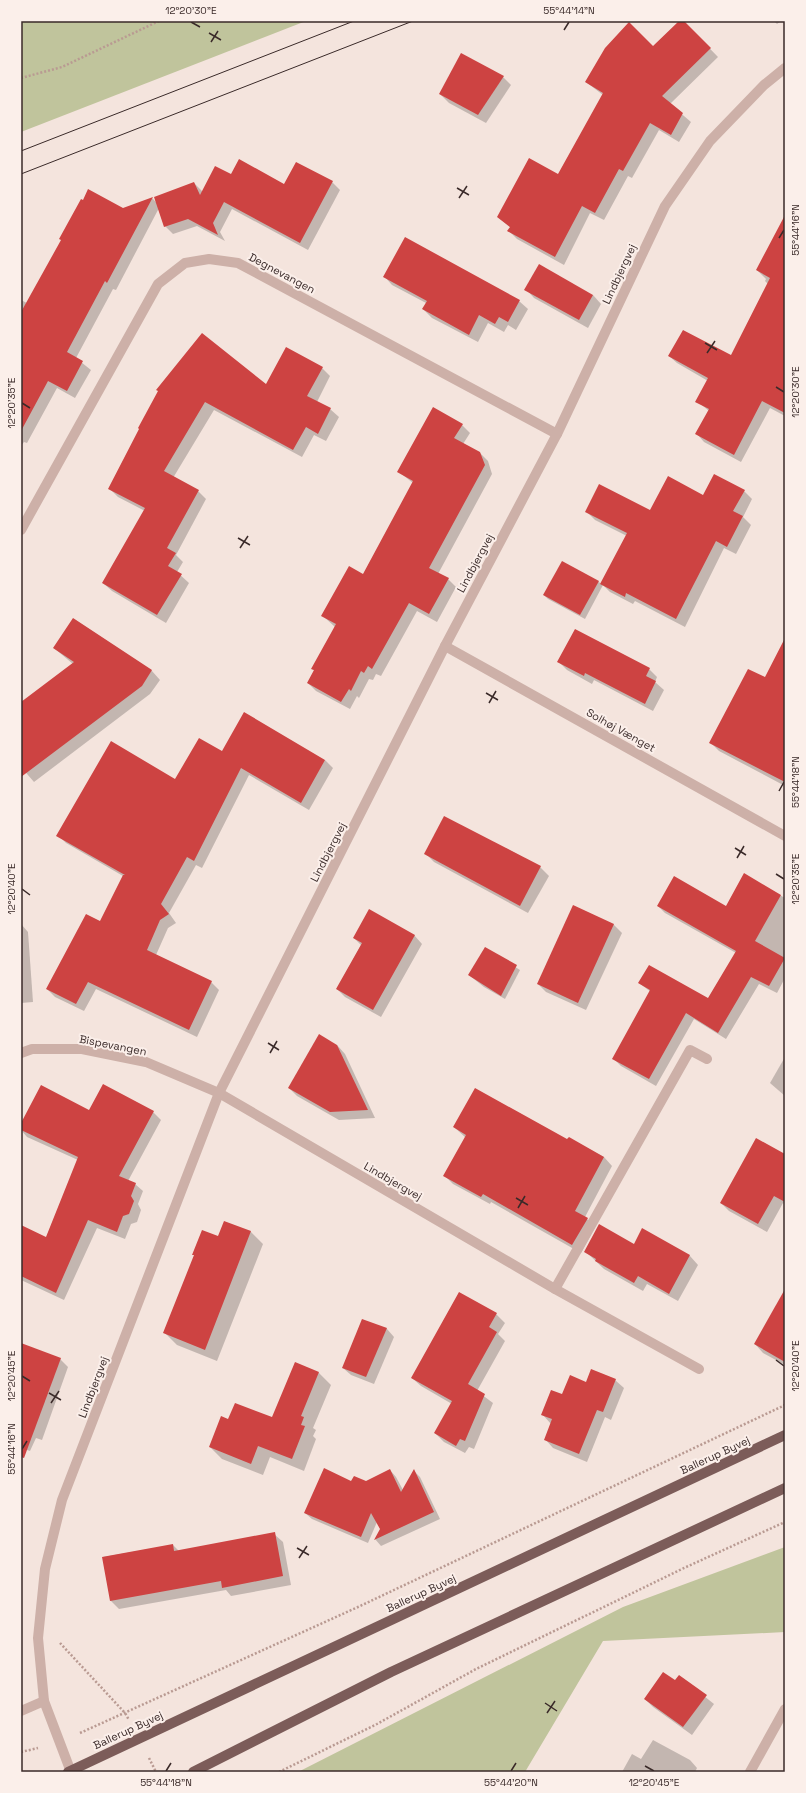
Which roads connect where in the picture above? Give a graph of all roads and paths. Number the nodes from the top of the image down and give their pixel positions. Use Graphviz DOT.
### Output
graph roads {
  1 [pos="159,21"];
  2 [pos="785,68"];
  3 [pos="21,78"];
  4 [pos="557,434"];
  5 [pos="21,530"];
  6 [pos="445,646"];
  7 [pos="785,836"];
  8 [pos="21,1053"];
  9 [pos="707,1059"];
  10 [pos="219,1093"];
  11 [pos="555,1289"];
  12 [pos="699,1369"];
  13 [pos="785,1405"];
  14 [pos="785,1435"];
  15 [pos="785,1488"];
  16 [pos="785,1522"];
  17 [pos="40,1621"];
  18 [pos="44,1701"];
  19 [pos="785,1710"];
  20 [pos="21,1711"];
  21 [pos="125,1713"];
  22 [pos="139,1738"];
  23 [pos="60,1742"];
  24 [pos="21,1752"];
  25 [pos="70,1772"];
  26 [pos="156,1772"];
  27 [pos="193,1772"];
  28 [pos="279,1772"];
  29 [pos="750,1772"];
  1 -- 3 [label="path"];
  2 -- 4 [label="street, Lindbjergvej"];
  4 -- 5 [label="street, Degnevangen"];
  4 -- 6 [label="street, Lindbjergvej"];
  6 -- 7 [label="street, Solhøj Vænget"];
  6 -- 10 [label="street, Lindbjergvej"];
  8 -- 10 [label="street, Bispevangen"];
  9 -- 11 [label="street"];
  10 -- 11 [label="street, Lindbjergvej"];
  10 -- 17 [label="street, Lindbjergvej"];
  11 -- 12 [label="street, Lindbjergvej"];
  13 -- 21 [label="path"];
  14 -- 22 [label="main road, Ballerup Byvej"];
  15 -- 27 [label="main road"];
  16 -- 28 [label="path"];
  17 -- 18 [label="street, Lindbjergvej"];
  17 -- 21 [label="path"];
  18 -- 20 [label="street"];
  18 -- 23 [label="street, Lindbjergvej"];
  19 -- 29 [label="street"];
  21 -- 22 [label="path"];
  21 -- 23 [label="path"];
  22 -- 25 [label="main road, Ballerup Byvej"];
  22 -- 26 [label="path"];
  23 -- 24 [label="path"];
  23 -- 25 [label="street, Lindbjergvej"];
}
